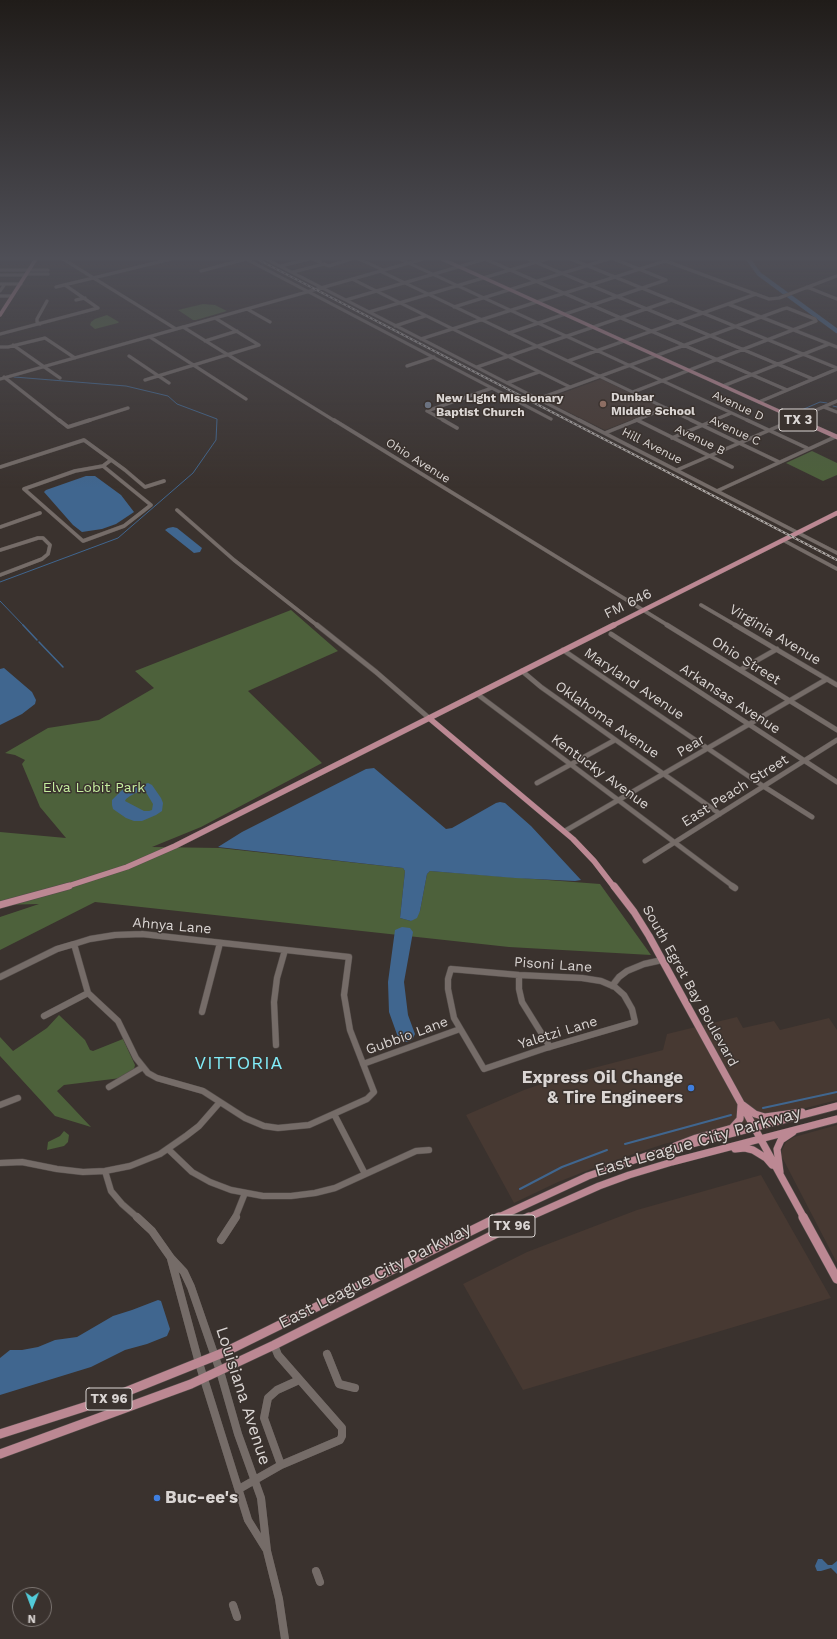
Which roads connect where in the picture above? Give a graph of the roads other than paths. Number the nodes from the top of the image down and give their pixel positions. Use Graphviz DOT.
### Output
graph roads {
  1 [pos="155,335"];
  2 [pos="196,335"];
  3 [pos="223,335"];
  4 [pos="244,335"];
  5 [pos="392,335"];
  6 [pos="414,335"];
  7 [pos="432,335"];
  8 [pos="465,335"];
  9 [pos="514,335"];
  10 [pos="563,335"];
  11 [pos="571,335"];
  12 [pos="610,335"];
  13 [pos="638,335"];
  14 [pos="661,335"];
  15 [pos="708,335"];
  16 [pos="710,335"];
  17 [pos="757,335"];
  18 [pos="779,335"];
  19 [pos="807,335"];
  20 [pos="150,337"];
  21 [pos="566,337"];
  22 [pos="421,339"];
  23 [pos="768,340"];
  24 [pos="205,341"];
  25 [pos="623,341"];
  26 [pos="829,344"];
  27 [pos="13,345"];
  28 [pos="683,345"];
  29 [pos="0,347"];
  30 [pos="538,347"];
  31 [pos="837,347"];
  32 [pos="743,349"];
  33 [pos="596,351"];
  34 [pos="804,354"];
  35 [pos="228,355"];
  36 [pos="129,356"];
  37 [pos="655,356"];
  38 [pos="434,357"];
  39 [pos="508,357"];
  40 [pos="75,358"];
  41 [pos="716,360"];
  42 [pos="568,361"];
  43 [pos="778,364"];
  44 [pos="194,365"];
  45 [pos="407,366"];
  46 [pos="628,366"];
  47 [pos="42,367"];
  48 [pos="477,367"];
  49 [pos="837,368"];
  50 [pos="688,370"];
  51 [pos="539,372"];
  52 [pos="751,374"];
  53 [pos="158,376"];
  54 [pos="600,376"];
  55 [pos="5,377"];
  56 [pos="60,378"];
  57 [pos="0,379"];
  58 [pos="814,379"];
  59 [pos="145,380"];
  60 [pos="661,381"];
  61 [pos="169,383"];
  62 [pos="508,383"];
  63 [pos="723,386"];
  64 [pos="570,387"];
  65 [pos="492,388"];
  66 [pos="787,390"];
  67 [pos="633,392"];
  68 [pos="246,399"];
  69 [pos="538,399"];
  70 [pos="837,401"];
  71 [pos="760,402"];
  72 [pos="824,407"];
  73 [pos="128,408"];
  74 [pos="666,408"];
  75 [pos="837,412"];
  76 [pos="731,413"];
  77 [pos="551,419"];
  78 [pos="796,419"];
  79 [pos="637,420"];
  80 [pos="702,425"];
  81 [pos="457,428"];
  82 [pos="769,431"];
  83 [pos="605,433"];
  84 [pos="837,436"];
  85 [pos="672,438"];
  86 [pos="739,443"];
  87 [pos="807,448"];
  88 [pos="709,456"];
  89 [pos="111,460"];
  90 [pos="779,462"];
  91 [pos="103,466"];
  92 [pos="0,467"];
  93 [pos="732,467"];
  94 [pos="677,470"];
  95 [pos="744,474"];
  96 [pos="748,476"];
  97 [pos="164,480"];
  98 [pos="717,491"];
  99 [pos="177,510"];
  100 [pos="40,513"];
  101 [pos="837,513"];
  102 [pos="0,527"];
  103 [pos="798,532"];
  104 [pos="782,540"];
  105 [pos="0,550"];
  106 [pos="837,553"];
  107 [pos="837,569"];
  108 [pos="0,575"];
  109 [pos="701,605"];
  110 [pos="644,610"];
  111 [pos="611,634"];
  112 [pos="778,649"];
  113 [pos="563,650"];
  114 [pos="740,670"];
  115 [pos="522,671"];
  116 [pos="827,679"];
  117 [pos="837,685"];
  118 [pos="477,694"];
  119 [pos="790,701"];
  120 [pos="429,718"];
  121 [pos="750,724"];
  122 [pos="837,730"];
  123 [pos="615,740"];
  124 [pos="837,740"];
  125 [pos="708,749"];
  126 [pos="805,761"];
  127 [pos="571,764"];
  128 [pos="664,774"];
  129 [pos="837,782"];
  130 [pos="537,783"];
  131 [pos="763,786"];
  132 [pos="620,801"];
  133 [pos="720,814"];
  134 [pos="812,818"];
  135 [pos="565,831"];
  136 [pos="675,842"];
  137 [pos="645,861"];
  138 [pos="735,888"];
  139 [pos="0,905"];
  140 [pos="220,943"];
  141 [pos="74,944"];
  142 [pos="285,950"];
  143 [pos="662,960"];
  144 [pos="519,975"];
  145 [pos="0,977"];
  146 [pos="612,986"];
  147 [pos="88,993"];
  148 [pos="202,1012"];
  149 [pos="44,1016"];
  150 [pos="635,1018"];
  151 [pos="460,1030"];
  152 [pos="276,1045"];
  153 [pos="550,1047"];
  154 [pos="363,1064"];
  155 [pos="143,1067"];
  156 [pos="109,1087"];
  157 [pos="18,1098"];
  158 [pos="220,1102"];
  159 [pos="741,1103"];
  160 [pos="0,1105"];
  161 [pos="837,1106"];
  162 [pos="817,1111"];
  163 [pos="334,1114"];
  164 [pos="837,1119"];
  165 [pos="755,1128"];
  166 [pos="797,1129"];
  167 [pos="761,1139"];
  168 [pos="168,1149"];
  169 [pos="429,1150"];
  170 [pos="668,1150"];
  171 [pos="715,1151"];
  172 [pos="0,1163"];
  173 [pos="105,1171"];
  174 [pos="365,1174"];
  175 [pos="781,1175"];
  176 [pos="245,1193"];
  177 [pos="221,1240"];
  178 [pos="171,1258"];
  179 [pos="837,1279"];
  180 [pos="274,1345"];
  181 [pos="327,1354"];
  182 [pos="215,1356"];
  183 [pos="199,1363"];
  184 [pos="220,1371"];
  185 [pos="204,1378"];
  186 [pos="299,1380"];
  187 [pos="355,1388"];
  188 [pos="0,1434"];
  189 [pos="0,1454"];
  190 [pos="281,1465"];
  191 [pos="254,1479"];
  192 [pos="239,1489"];
  193 [pos="267,1551"];
  194 [pos="316,1571"];
  195 [pos="320,1582"];
  196 [pos="233,1605"];
  197 [pos="237,1617"];
  198 [pos="286,1639"];
  1 -- 20 [label="street"];
  2 -- 24 [label="street, Ohio Avenue"];
  3 -- 24 [label="street"];
  4 -- 35 [label="street"];
  5 -- 38 [label="street"];
  6 -- 22 [label="street, Hill Avenue"];
  7 -- 22 [label="street"];
  8 -- 39 [label="street"];
  9 -- 30 [label="street, Avenue C"];
  10 -- 21 [label="street, Avenue D"];
  11 -- 21 [label="street"];
  12 -- 25 [label="main road, TX 3"];
  13 -- 25 [label="street"];
  14 -- 28 [label="street"];
  15 -- 28 [label="street"];
  16 -- 32 [label="street"];
  17 -- 23 [label="street"];
  18 -- 23 [label="street"];
  19 -- 26 [label="street"];
  20 -- 40 [label="street"];
  20 -- 44 [label="street"];
  21 -- 30 [label="street"];
  21 -- 33 [label="street, Avenue D"];
  22 -- 48 [label="street, Hill Avenue"];
  23 -- 32 [label="street"];
  23 -- 34 [label="street"];
  24 -- 35 [label="street, Ohio Avenue"];
  25 -- 33 [label="street"];
  25 -- 37 [label="main road, TX 3"];
  26 -- 31 [label="street"];
  26 -- 34 [label="street"];
  27 -- 29 [label="street"];
  27 -- 40 [label="street"];
  27 -- 47 [label="street"];
  28 -- 37 [label="street"];
  28 -- 41 [label="street"];
  30 -- 39 [label="street"];
  30 -- 42 [label="street, Avenue C"];
  32 -- 41 [label="street"];
  32 -- 43 [label="street"];
  33 -- 42 [label="street"];
  33 -- 46 [label="street, Avenue D"];
  34 -- 43 [label="street"];
  34 -- 49 [label="street"];
  35 -- 44 [label="street"];
  35 -- 110 [label="street, Ohio Avenue"];
  36 -- 53 [label="street"];
  37 -- 46 [label="street"];
  37 -- 50 [label="main road, TX 3"];
  38 -- 45 [label="street"];
  38 -- 65 [label="street"];
  39 -- 48 [label="street"];
  39 -- 51 [label="street"];
  40 -- 47 [label="street"];
  41 -- 50 [label="street"];
  41 -- 52 [label="street"];
  42 -- 54 [label="street, Avenue C"];
  43 -- 52 [label="street"];
  43 -- 58 [label="street"];
  44 -- 53 [label="street"];
  44 -- 68 [label="street"];
  46 -- 54 [label="street"];
  46 -- 60 [label="street, Avenue D"];
  47 -- 55 [label="street"];
  47 -- 56 [label="street"];
  48 -- 62 [label="street, Hill Avenue"];
  49 -- 58 [label="street"];
  50 -- 60 [label="street"];
  50 -- 63 [label="main road, TX 3"];
  51 -- 62 [label="street"];
  51 -- 64 [label="street"];
  52 -- 63 [label="street"];
  52 -- 66 [label="street"];
  53 -- 59 [label="street"];
  53 -- 61 [label="street"];
  54 -- 64 [label="street"];
  54 -- 67 [label="street, Avenue C"];
  55 -- 57 [label="street"];
  55 -- 73 [label="street"];
  58 -- 66 [label="street"];
  60 -- 67 [label="street"];
  60 -- 76 [label="street, Avenue D"];
  62 -- 69 [label="street, Hill Avenue"];
  63 -- 71 [label="main road, TX 3"];
  64 -- 69 [label="street"];
  65 -- 77 [label="street"];
  65 -- 81 [label="street"];
  66 -- 71 [label="street"];
  67 -- 74 [label="street, Avenue C"];
  69 -- 83 [label="street, Hill Avenue"];
  70 -- 72 [label="street"];
  71 -- 78 [label="main road, TX 3"];
  72 -- 75 [label="street"];
  72 -- 78 [label="street"];
  74 -- 79 [label="street"];
  74 -- 80 [label="street, Avenue C"];
  76 -- 80 [label="street"];
  76 -- 82 [label="street, Avenue D"];
  78 -- 82 [label="street"];
  78 -- 84 [label="main road, TX 3"];
  79 -- 83 [label="street"];
  79 -- 85 [label="street, Avenue B"];
  80 -- 85 [label="street"];
  80 -- 86 [label="street, Avenue C"];
  82 -- 86 [label="street"];
  82 -- 87 [label="street, Avenue D"];
  83 -- 94 [label="street, Hill Avenue"];
  84 -- 87 [label="street"];
  85 -- 88 [label="street, Avenue B"];
  86 -- 88 [label="street"];
  86 -- 90 [label="street, Avenue C"];
  87 -- 90 [label="street"];
  88 -- 93 [label="street, Avenue B"];
  88 -- 94 [label="street"];
  89 -- 91 [label="street"];
  89 -- 92 [label="street"];
  89 -- 97 [label="street"];
  90 -- 96 [label="street"];
  91 -- 91 [label="street"];
  94 -- 98 [label="street, Hill Avenue"];
  95 -- 96 [label="street"];
  96 -- 98 [label="street"];
  98 -- 103 [label="street, Hill Avenue"];
  99 -- 120 [label="street"];
  100 -- 102 [label="street"];
  101 -- 103 [label="main road, FM 646 / FM 646"];
  103 -- 104 [label="main road, FM 646 / FM 646"];
  103 -- 106 [label="street, Hill Avenue"];
  104 -- 107 [label="street"];
  104 -- 110 [label="main road, FM 646 / FM 646"];
  105 -- 108 [label="street"];
  109 -- 112 [label="street, Virginia Avenue"];
  110 -- 113 [label="main road, FM 646 / FM 646"];
  110 -- 114 [label="street, Ohio Street"];
  111 -- 121 [label="street, Arkansas Avenue"];
  112 -- 114 [label="street"];
  112 -- 116 [label="street, Virginia Avenue"];
  113 -- 115 [label="main road, FM 646 / FM 646"];
  113 -- 125 [label="street, Maryland Avenue"];
  114 -- 119 [label="street, Ohio Street"];
  115 -- 118 [label="main road, FM 646 / FM 646"];
  115 -- 123 [label="street, Oklahoma Avenue"];
  116 -- 117 [label="street, Virginia Avenue"];
  116 -- 119 [label="street, Pear"];
  118 -- 120 [label="main road, FM 646 / FM 646"];
  118 -- 127 [label="street, Kentucky Avenue"];
  119 -- 121 [label="street, Pear"];
  119 -- 122 [label="street, Ohio Street"];
  120 -- 135 [label="main road, South Egret Bay Boulevard"];
  120 -- 139 [label="main road, FM 646"];
  121 -- 125 [label="street, Pear"];
  121 -- 126 [label="street, Arkansas Avenue"];
  123 -- 127 [label="street"];
  123 -- 128 [label="street, Oklahoma Avenue"];
  124 -- 126 [label="street, East Peach Street"];
  125 -- 128 [label="street, Pear"];
  125 -- 131 [label="street, Maryland Avenue"];
  126 -- 129 [label="street, Arkansas Avenue"];
  126 -- 131 [label="street, East Peach Street"];
  127 -- 130 [label="street"];
  127 -- 132 [label="street, Kentucky Avenue"];
  128 -- 132 [label="street, Pear"];
  128 -- 133 [label="street, Oklahoma Avenue"];
  131 -- 133 [label="street, East Peach Street"];
  131 -- 134 [label="street, Maryland Avenue"];
  132 -- 135 [label="street, Pear"];
  132 -- 136 [label="street, Kentucky Avenue"];
  133 -- 136 [label="street, East Peach Street"];
  135 -- 143 [label="main road, South Egret Bay Boulevard"];
  136 -- 137 [label="street, East Peach Street"];
  136 -- 138 [label="street, Kentucky Avenue"];
  140 -- 141 [label="street, Ahnya Lane"];
  140 -- 142 [label="street, Ahnya Lane"];
  140 -- 148 [label="street"];
  141 -- 145 [label="street, Ahnya Lane"];
  141 -- 147 [label="street"];
  142 -- 152 [label="street"];
  142 -- 154 [label="street, Ahnya Lane"];
  143 -- 146 [label="street"];
  143 -- 159 [label="main road, South Egret Bay Boulevard"];
  144 -- 146 [label="street, Pisoni Lane"];
  144 -- 151 [label="street, Pisoni Lane"];
  144 -- 153 [label="street"];
  146 -- 150 [label="street, Pisoni Lane"];
  147 -- 149 [label="street"];
  147 -- 155 [label="street"];
  150 -- 153 [label="street, Yaletzi Lane"];
  151 -- 153 [label="street, Yaletzi Lane"];
  151 -- 154 [label="street, Gubbio Lane"];
  154 -- 163 [label="street"];
  155 -- 156 [label="street"];
  155 -- 158 [label="street"];
  157 -- 160 [label="street"];
  158 -- 163 [label="street"];
  158 -- 168 [label="street"];
  159 -- 162 [label="main road"];
  159 -- 165 [label="main road, South Egret Bay Boulevard"];
  159 -- 170 [label="main road"];
  161 -- 162 [label="main road, East League City Parkway / TX 96"];
  162 -- 165 [label="main road, East League City Parkway / TX 96"];
  163 -- 174 [label="street"];
  164 -- 166 [label="main road, East League City Parkway / TX 96"];
  165 -- 167 [label="main road, South Egret Bay Boulevard"];
  165 -- 170 [label="main road, East League City Parkway / TX 96"];
  166 -- 167 [label="main road, East League City Parkway / TX 96"];
  166 -- 175 [label="main road"];
  167 -- 171 [label="main road, East League City Parkway / TX 96"];
  167 -- 175 [label="main road, South Egret Bay Boulevard"];
  168 -- 173 [label="street"];
  168 -- 176 [label="street"];
  169 -- 174 [label="street"];
  170 -- 182 [label="main road, East League City Parkway / TX 96"];
  171 -- 175 [label="main road"];
  171 -- 180 [label="main road, East League City Parkway / TX 96"];
  172 -- 173 [label="street"];
  173 -- 178 [label="street, Louisiana Avenue"];
  174 -- 176 [label="street"];
  175 -- 179 [label="main road, South Egret Bay Boulevard"];
  176 -- 177 [label="street"];
  178 -- 182 [label="street, Louisiana Avenue"];
  178 -- 183 [label="street, Louisiana Avenue"];
  180 -- 184 [label="main road, East League City Parkway / TX 96"];
  180 -- 186 [label="street"];
  181 -- 187 [label="street"];
  182 -- 183 [label="main road, East League City Parkway / TX 96"];
  182 -- 184 [label="street, Louisiana Avenue"];
  183 -- 185 [label="street, Louisiana Avenue"];
  183 -- 188 [label="main road, East League City Parkway / TX 96"];
  184 -- 185 [label="main road, East League City Parkway / TX 96"];
  184 -- 191 [label="street, Louisiana Avenue"];
  185 -- 189 [label="main road, East League City Parkway / TX 96"];
  185 -- 192 [label="street, Louisiana Avenue"];
  186 -- 190 [label="street"];
  186 -- 190 [label="street"];
  190 -- 191 [label="street"];
  191 -- 192 [label="street"];
  191 -- 193 [label="street, Louisiana Avenue"];
  192 -- 193 [label="street, Louisiana Avenue"];
  193 -- 198 [label="street, Louisiana Avenue"];
  194 -- 195 [label="street"];
  196 -- 197 [label="street"];
}
